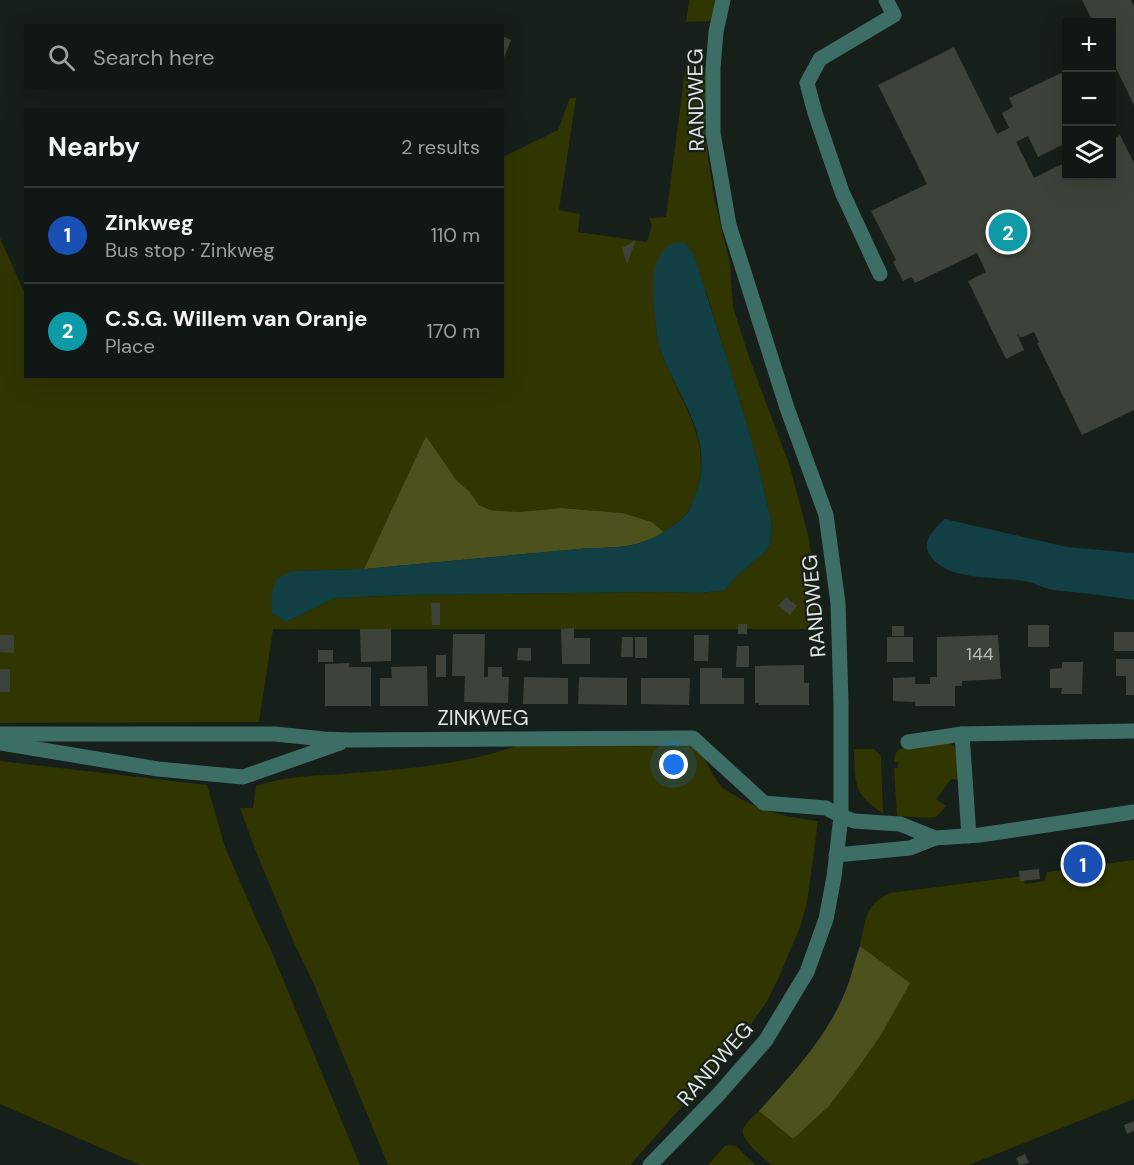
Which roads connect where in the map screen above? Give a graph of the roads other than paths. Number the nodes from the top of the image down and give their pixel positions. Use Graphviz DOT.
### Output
graph roads {
  1 [pos="723,0"];
  2 [pos="886,0"];
  3 [pos="880,274"];
  4 [pos="1134,731"];
  5 [pos="0,734"];
  6 [pos="962,734"];
  7 [pos="350,740"];
  8 [pos="908,742"];
  9 [pos="0,743"];
  10 [pos="1134,812"];
  11 [pos="841,816"];
  12 [pos="969,836"];
  13 [pos="935,838"];
  14 [pos="836,855"];
  15 [pos="650,1165"];
  1 -- 11 [label="street, RANDWEG"];
  2 -- 3 [label="street"];
  4 -- 6 [label="street"];
  5 -- 7 [label="street, ZINKWEG"];
  6 -- 8 [label="street"];
  6 -- 12 [label="street"];
  7 -- 9 [label="street"];
  7 -- 11 [label="street, ZINKWEG"];
  10 -- 12 [label="street, ZINKWEG"];
  11 -- 13 [label="street, ZINKWEG"];
  11 -- 14 [label="street, RANDWEG"];
  12 -- 13 [label="street, ZINKWEG"];
  13 -- 14 [label="street, ZINKWEG"];
  14 -- 15 [label="street, RANDWEG"];
}
